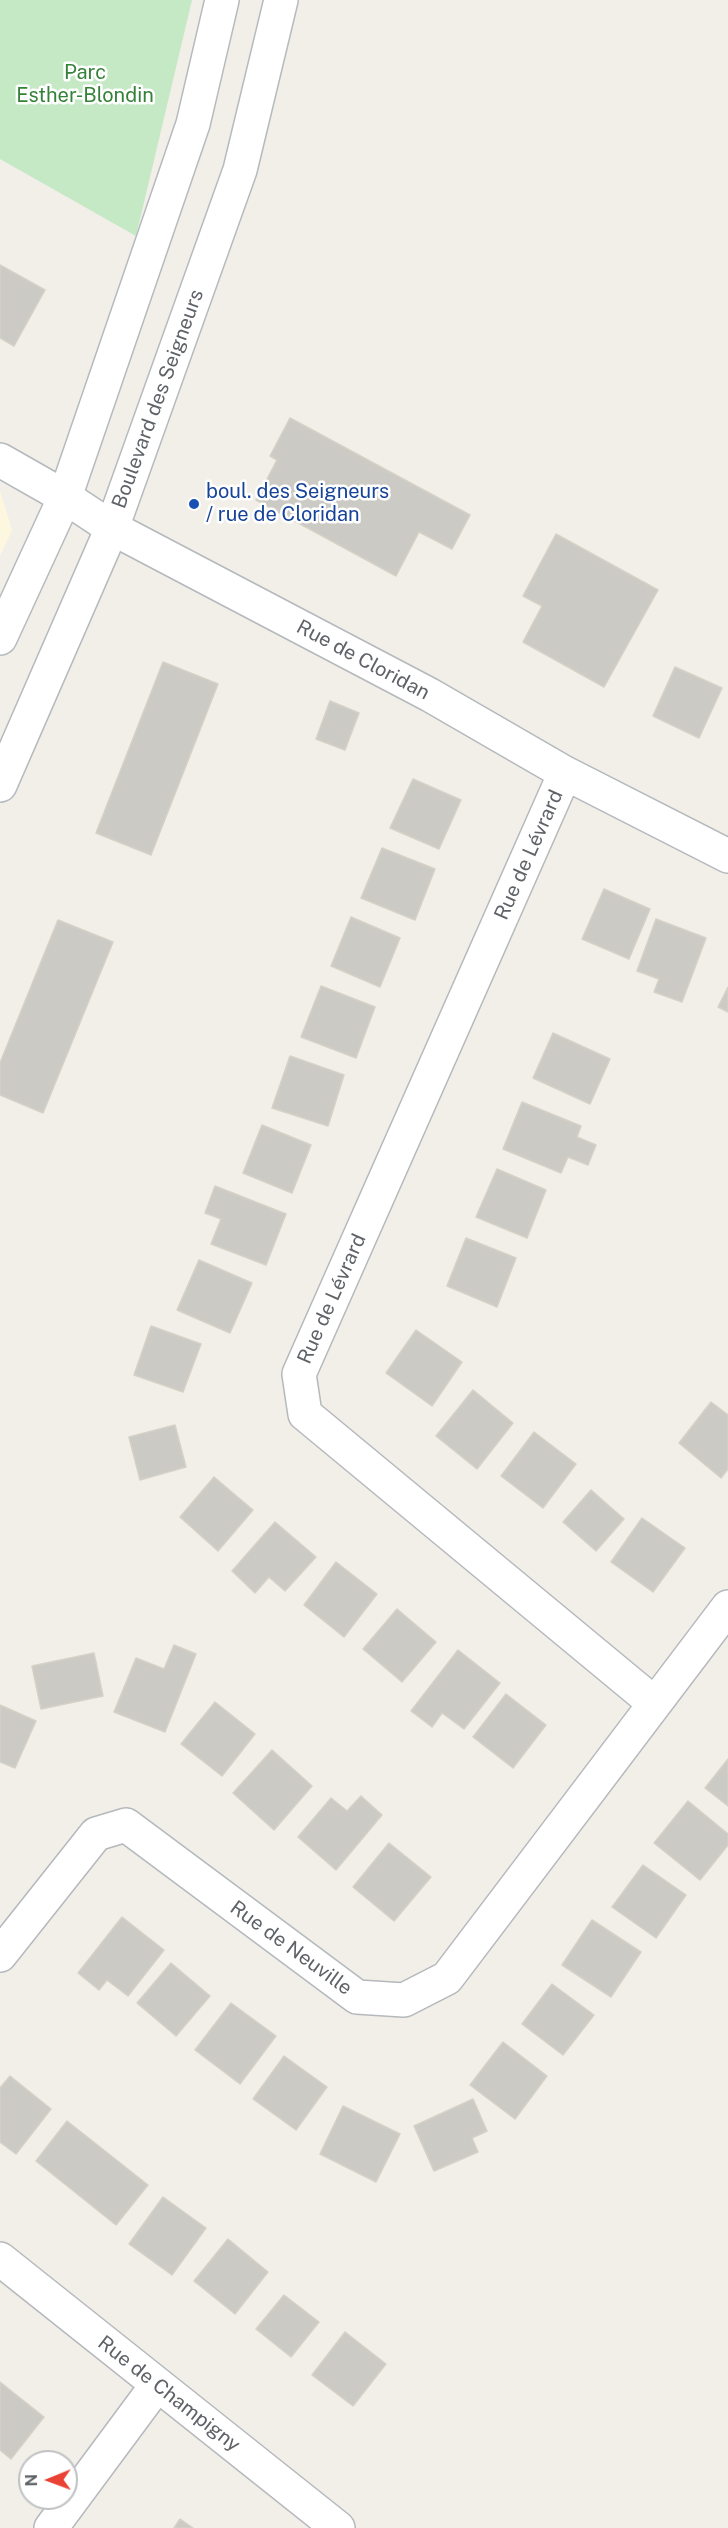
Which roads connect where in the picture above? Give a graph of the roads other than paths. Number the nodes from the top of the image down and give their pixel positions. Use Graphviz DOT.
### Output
graph roads {
  1 [pos="222,0"];
  2 [pos="280,0"];
  3 [pos="0,460"];
  4 [pos="65,497"];
  5 [pos="112,528"];
  6 [pos="0,638"];
  7 [pos="565,773"];
  8 [pos="0,785"];
  9 [pos="728,856"];
  10 [pos="728,1607"];
  11 [pos="654,1702"];
  12 [pos="0,1955"];
  13 [pos="0,2259"];
  14 [pos="157,2385"];
  15 [pos="51,2528"];
  16 [pos="338,2528"];
  1 -- 4 [label="street"];
  2 -- 5 [label="street, Boulevard des Seigneurs"];
  3 -- 4 [label="street, Rue de Cloridan"];
  4 -- 5 [label="street, Rue de Cloridan"];
  4 -- 6 [label="street"];
  5 -- 7 [label="street, Rue de Cloridan"];
  5 -- 8 [label="street, Boulevard des Seigneurs"];
  7 -- 9 [label="street, Rue de Cloridan"];
  7 -- 11 [label="street, Rue de Lévrard"];
  10 -- 11 [label="street, Rue de Neuville"];
  11 -- 12 [label="street, Rue de Neuville"];
  13 -- 14 [label="street, Rue de Champigny"];
  14 -- 15 [label="street"];
  14 -- 16 [label="street, Rue de Champigny"];
}
